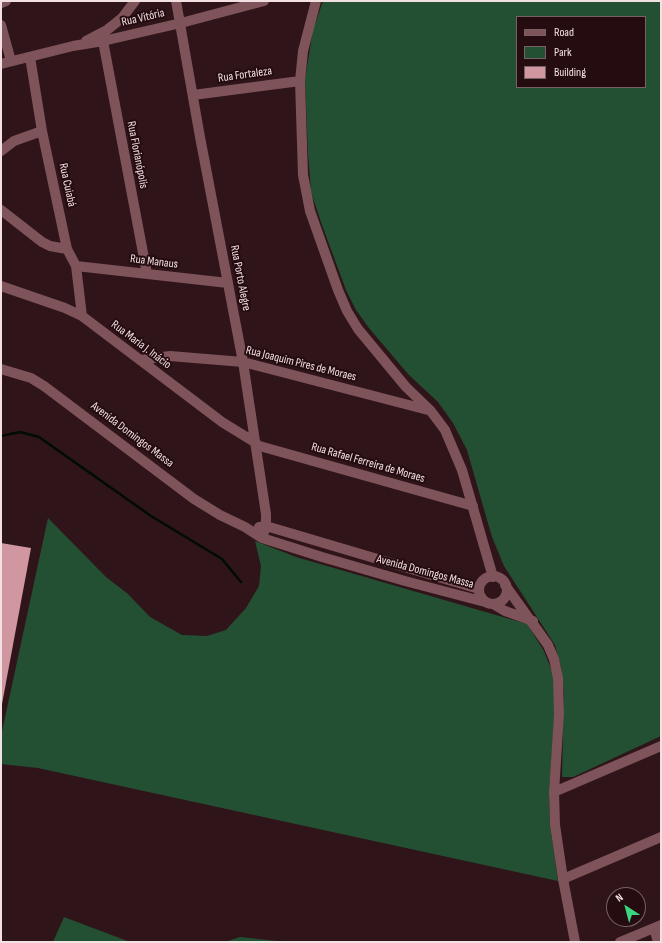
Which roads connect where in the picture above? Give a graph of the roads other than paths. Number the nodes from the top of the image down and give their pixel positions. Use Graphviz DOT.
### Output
graph roads {
  1 [pos="6,1"];
  2 [pos="136,1"];
  3 [pos="176,1"];
  4 [pos="264,1"];
  5 [pos="316,1"];
  6 [pos="1,3"];
  7 [pos="181,23"];
  8 [pos="1,25"];
  9 [pos="103,41"];
  10 [pos="73,46"];
  11 [pos="5,49"];
  12 [pos="30,57"];
  13 [pos="6,62"];
  14 [pos="300,81"];
  15 [pos="193,95"];
  16 [pos="42,131"];
  17 [pos="1,151"];
  18 [pos="1,210"];
  19 [pos="67,249"];
  20 [pos="76,266"];
  21 [pos="147,274"];
  22 [pos="228,284"];
  23 [pos="1,286"];
  24 [pos="82,316"];
  25 [pos="140,360"];
  26 [pos="243,362"];
  27 [pos="1,370"];
  28 [pos="430,410"];
  29 [pos="256,444"];
  30 [pos="473,506"];
  31 [pos="266,526"];
  32 [pos="245,527"];
  33 [pos="262,538"];
  34 [pos="493,577"];
  35 [pos="505,585"];
  36 [pos="479,589"];
  37 [pos="489,603"];
  38 [pos="533,621"];
  39 [pos="661,746"];
  40 [pos="554,792"];
  41 [pos="661,837"];
  42 [pos="563,879"];
  43 [pos="657,926"];
  44 [pos="576,942"];
  45 [pos="620,942"];
  46 [pos="658,942"];
  1 -- 6 [label="street"];
  2 -- 10 [label="street"];
  3 -- 7 [label="street, Rua Porto Alegre"];
  4 -- 7 [label="street, Rua Vitória"];
  5 -- 14 [label="street"];
  7 -- 9 [label="street, Rua Vitória"];
  7 -- 15 [label="street, Rua Porto Alegre"];
  8 -- 11 [label="street"];
  9 -- 10 [label="street, Rua Vitória"];
  9 -- 21 [label="street, Rua Florianópolis"];
  10 -- 12 [label="street"];
  11 -- 13 [label="street"];
  12 -- 13 [label="street"];
  12 -- 16 [label="street, Rua Cuiabá"];
  14 -- 15 [label="street, Rua Fortaleza"];
  14 -- 28 [label="street"];
  15 -- 22 [label="street, Rua Porto Alegre"];
  16 -- 17 [label="street"];
  16 -- 19 [label="street, Rua Cuiabá"];
  18 -- 19 [label="street"];
  19 -- 20 [label="street, Rua Cuiabá"];
  20 -- 21 [label="street, Rua Manaus"];
  20 -- 24 [label="street, Rua Cuiabá"];
  21 -- 22 [label="street, Rua Manaus"];
  22 -- 26 [label="street, Rua Porto Alegre"];
  23 -- 24 [label="street, Rua Maria J. Inácio"];
  24 -- 25 [label="street, Rua Maria J. Inácio"];
  25 -- 26 [label="street, Rua Joaquim Pires de Moraes"];
  25 -- 29 [label="street, Rua Maria J. Inácio"];
  26 -- 28 [label="street, Rua Joaquim Pires de Moraes"];
  26 -- 29 [label="street, Rua Porto Alegre"];
  27 -- 32 [label="street, Avenida Domingos Massa"];
  28 -- 30 [label="street"];
  29 -- 30 [label="street, Rua Rafael Ferreira de Moraes"];
  29 -- 31 [label="street, Rua Porto Alegre"];
  30 -- 34 [label="street"];
  31 -- 32 [label="street, Avenida Domingos Massa"];
  31 -- 33 [label="street, Rua Porto Alegre"];
  31 -- 36 [label="street, Avenida Domingos Massa"];
  32 -- 33 [label="street, Avenida Domingos Massa"];
  33 -- 37 [label="street, Avenida Domingos Massa"];
  34 -- 35 [label="street"];
  34 -- 36 [label="street"];
  35 -- 37 [label="street"];
  35 -- 38 [label="street"];
  36 -- 37 [label="street"];
  37 -- 38 [label="street, Avenida Domingos Massa"];
  38 -- 40 [label="street"];
  39 -- 40 [label="street"];
  40 -- 42 [label="street"];
  41 -- 42 [label="street"];
  42 -- 44 [label="street"];
  43 -- 45 [label="street"];
  43 -- 46 [label="street"];
}
